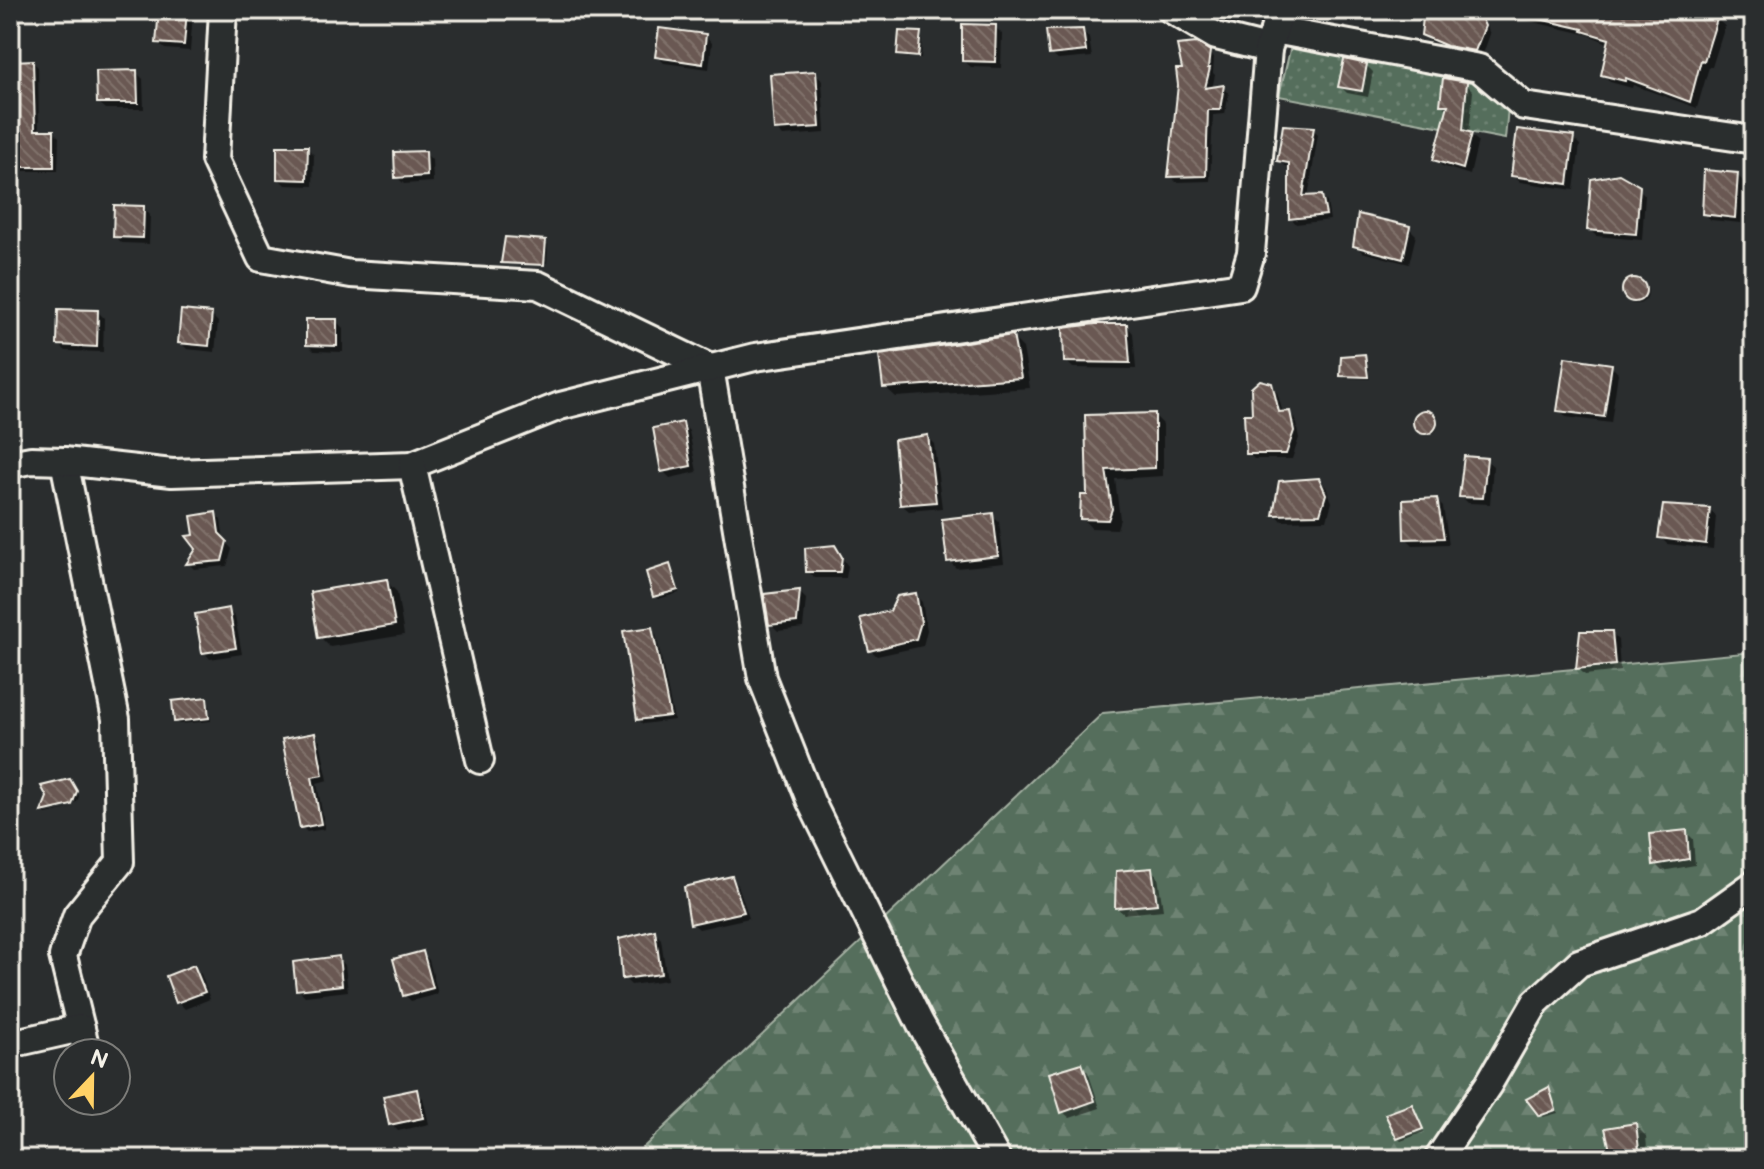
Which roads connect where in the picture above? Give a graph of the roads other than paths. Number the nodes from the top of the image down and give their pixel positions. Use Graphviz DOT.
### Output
graph roads {
  1 [pos="223,10"];
  2 [pos="1172,10"];
  3 [pos="1274,30"];
  4 [pos="1754,140"];
  5 [pos="710,368"];
  6 [pos="64,461"];
  7 [pos="10,464"];
  8 [pos="412,465"];
  9 [pos="480,760"];
  10 [pos="1754,884"];
  11 [pos="83,1037"];
  12 [pos="52,1042"];
  13 [pos="10,1044"];
  14 [pos="997,1159"];
  15 [pos="1438,1159"];
  1 -- 5 [label="street"];
  2 -- 3 [label="street"];
  3 -- 4 [label="street"];
  3 -- 5 [label="street"];
  5 -- 8 [label="street"];
  5 -- 14 [label="street"];
  6 -- 7 [label="street"];
  6 -- 8 [label="street"];
  6 -- 11 [label="street"];
  8 -- 9 [label="street"];
  10 -- 15 [label="street"];
  12 -- 13 [label="street"];
}
